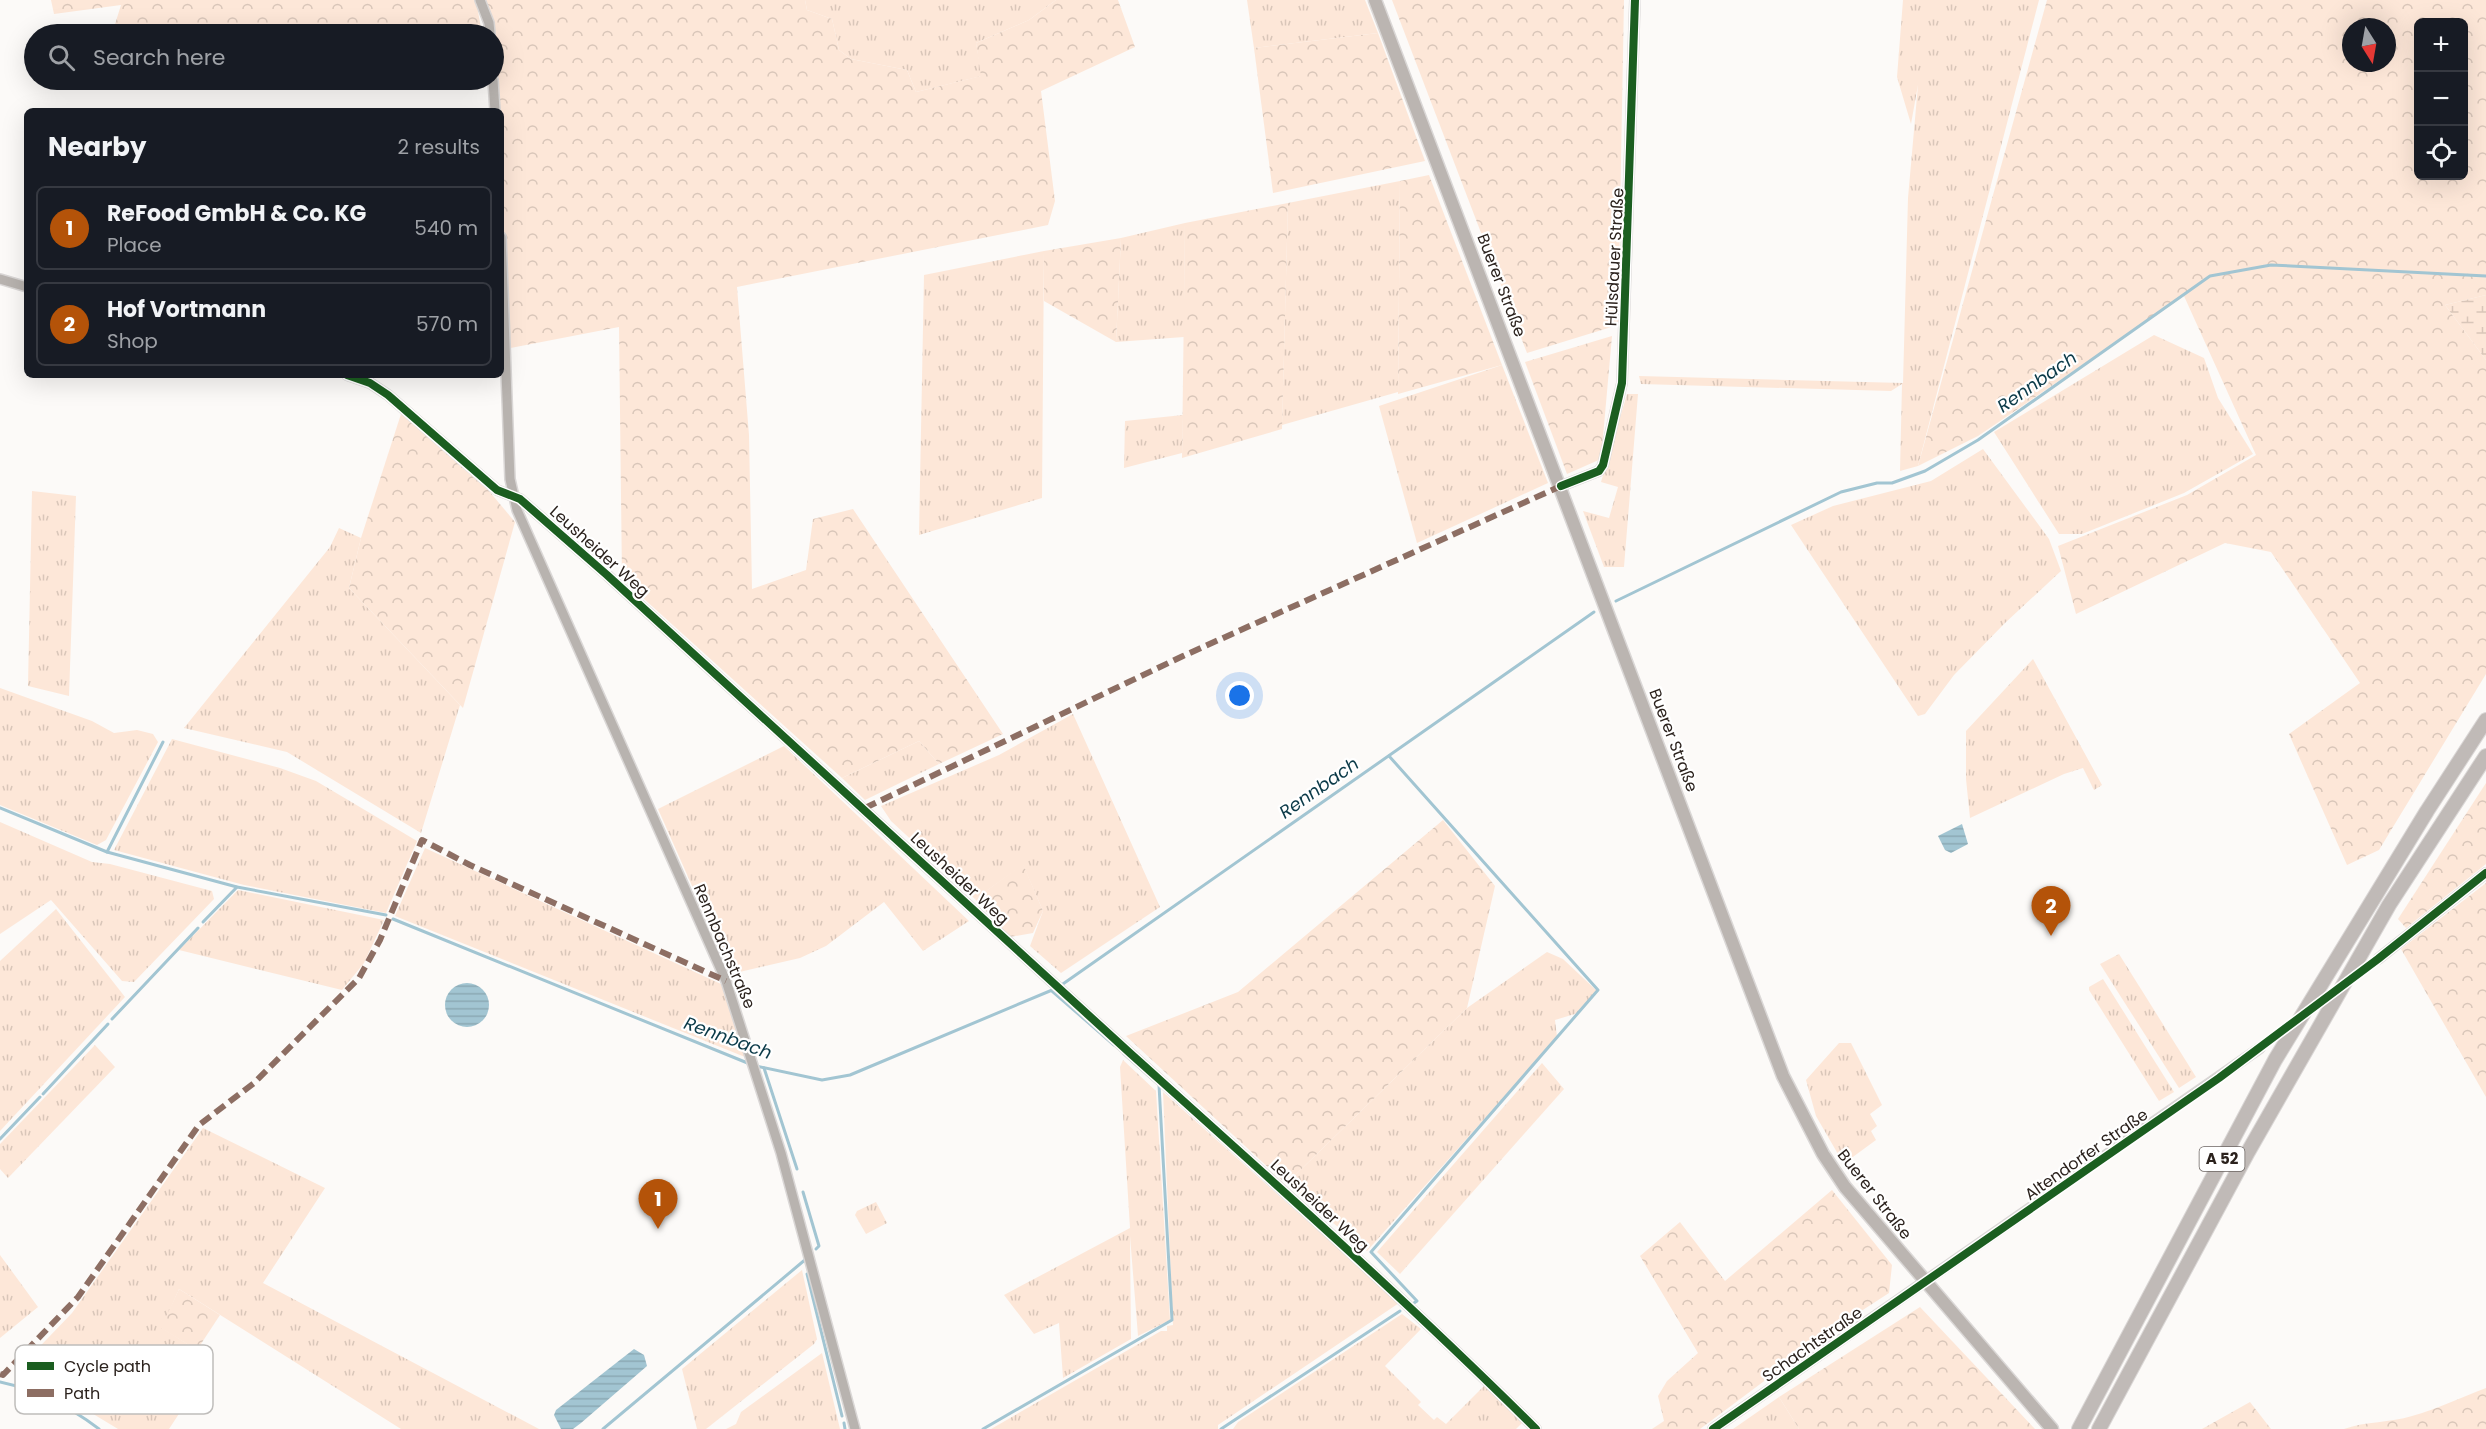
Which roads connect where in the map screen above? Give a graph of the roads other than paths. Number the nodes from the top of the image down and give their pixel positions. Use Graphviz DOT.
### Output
graph roads {
  1 [pos="480,0"];
  2 [pos="1375,0"];
  3 [pos="1635,0"];
  4 [pos="489,24"];
  5 [pos="494,90"];
  6 [pos="495,108"];
  7 [pos="0,279"];
  8 [pos="24,286"];
  9 [pos="504,307"];
  10 [pos="355,378"];
  11 [pos="1561,486"];
  12 [pos="512,494"];
  13 [pos="2486,720"];
  14 [pos="2486,756"];
  15 [pos="2486,873"];
  16 [pos="2378,959"];
  17 [pos="2260,1048"];
  18 [pos="1926,1281"];
  19 [pos="855,1429"];
  20 [pos="1536,1429"];
  21 [pos="1713,1429"];
  22 [pos="2052,1429"];
  23 [pos="2079,1429"];
  24 [pos="2099,1429"];
  1 -- 4 [label="street"];
  2 -- 11 [label="main road, Buerer Straße"];
  3 -- 11 [label="street, Hülsdauer Straße"];
  5 -- 6 [label="street"];
  7 -- 8 [label="street"];
  9 -- 12 [label="street, Rennbachstraße"];
  10 -- 12 [label="street, Leusheider Weg"];
  11 -- 18 [label="main road, Buerer Straße"];
  12 -- 19 [label="street, Rennbachstraße"];
  12 -- 20 [label="street, Leusheider Weg"];
  13 -- 23 [label="highway, A 52"];
  14 -- 24 [label="highway, A 52"];
  15 -- 16 [label="street"];
  17 -- 18 [label="street, Altendorfer Straße"];
  18 -- 21 [label="street, Schachtstraße"];
  18 -- 22 [label="main road, Buerer Straße"];
}
